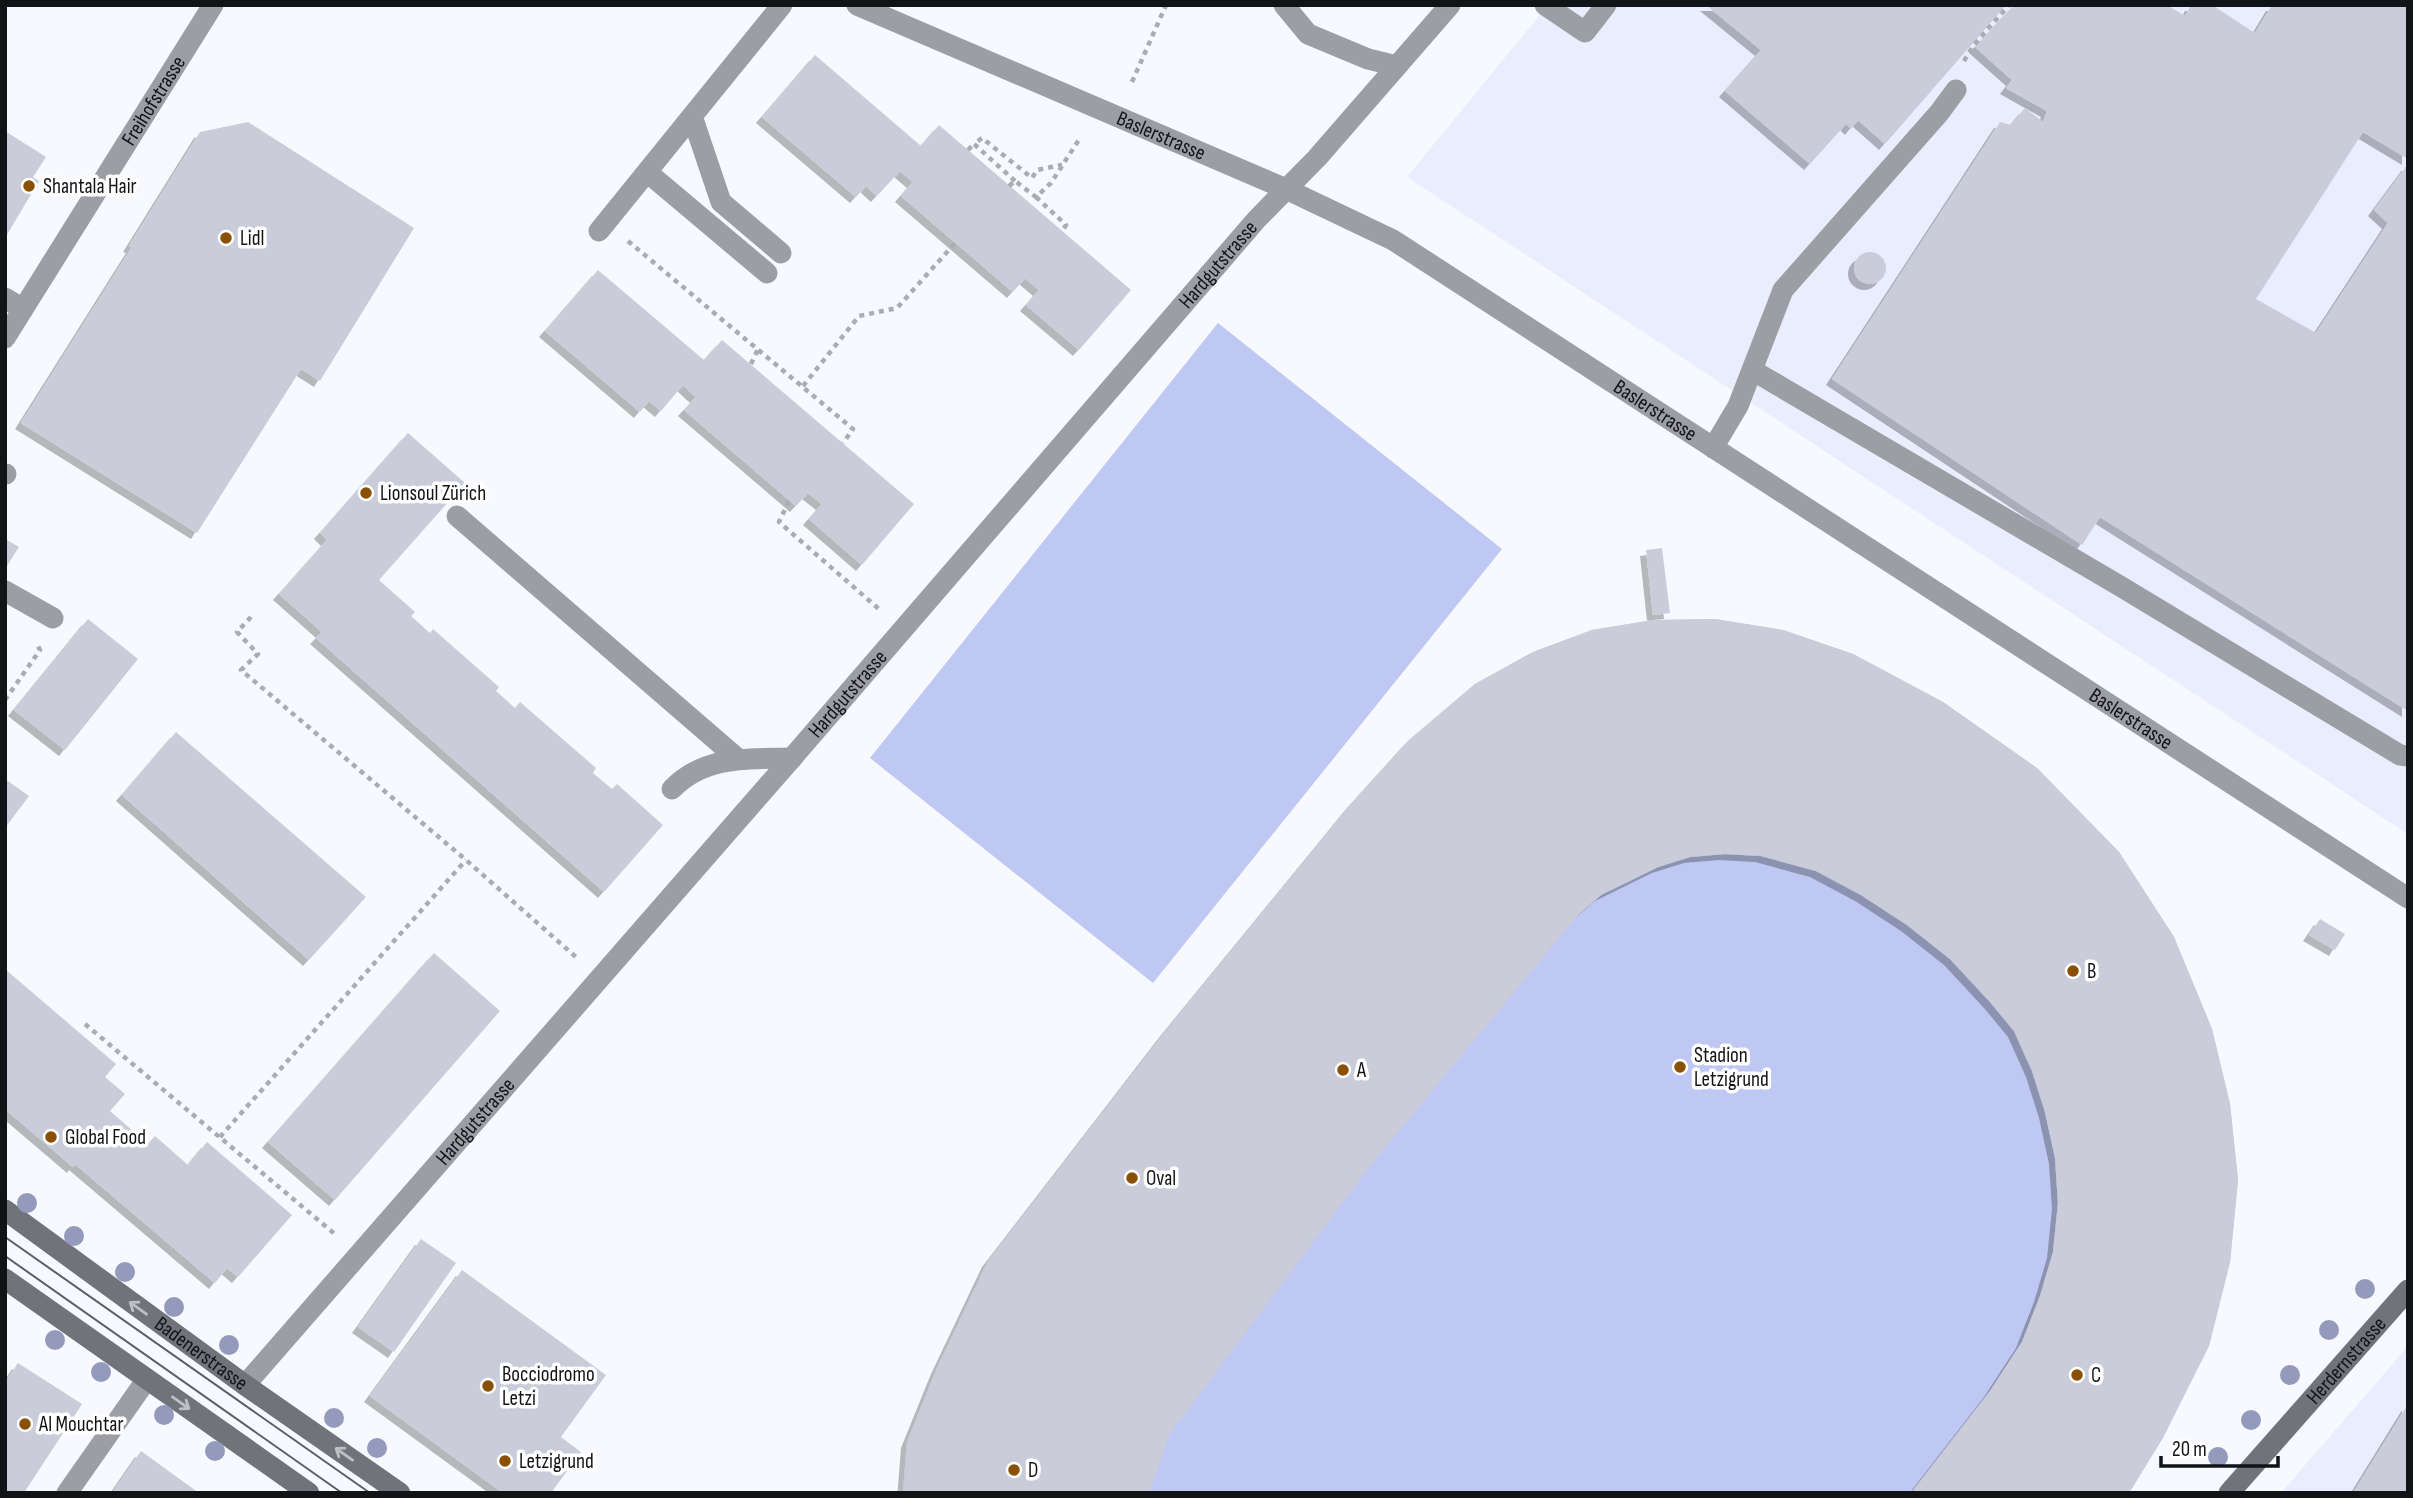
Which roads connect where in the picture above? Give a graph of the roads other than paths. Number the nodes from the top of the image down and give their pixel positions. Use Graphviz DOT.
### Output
graph roads {
  1 [pos="213,5"];
  2 [pos="782,5"];
  3 [pos="857,5"];
  4 [pos="1284,5"];
  5 [pos="1450,5"];
  6 [pos="1545,5"];
  7 [pos="1606,5"];
  8 [pos="1397,66"];
  9 [pos="1956,90"];
  10 [pos="692,116"];
  11 [pos="647,172"];
  12 [pos="1286,189"];
  13 [pos="602,227"];
  14 [pos="781,253"];
  15 [pos="767,273"];
  16 [pos="14,303"];
  17 [pos="5,338"];
  18 [pos="1752,370"];
  19 [pos="1713,448"];
  20 [pos="457,516"];
  21 [pos="5,591"];
  22 [pos="53,618"];
  23 [pos="2408,756"];
  24 [pos="792,758"];
  25 [pos="738,759"];
  26 [pos="672,789"];
  27 [pos="2408,898"];
  28 [pos="5,1210"];
  29 [pos="5,1279"];
  30 [pos="2408,1290"];
  31 [pos="147,1379"];
  32 [pos="245,1385"];
  33 [pos="67,1493"];
  34 [pos="309,1493"];
  35 [pos="400,1493"];
  36 [pos="2229,1493"];
  1 -- 16 [label="street, Freihofstrasse"];
  2 -- 10 [label="street"];
  3 -- 12 [label="street, Baslerstrasse"];
  4 -- 8 [label="street"];
  5 -- 8 [label="street, Hardgutstrasse"];
  6 -- 7 [label="street"];
  8 -- 12 [label="street, Hardgutstrasse"];
  9 -- 18 [label="street"];
  10 -- 11 [label="street"];
  10 -- 14 [label="street"];
  11 -- 13 [label="street"];
  11 -- 15 [label="street"];
  12 -- 19 [label="street, Baslerstrasse"];
  12 -- 24 [label="street, Hardgutstrasse"];
  16 -- 17 [label="street, Freihofstrasse"];
  18 -- 19 [label="street"];
  18 -- 23 [label="street"];
  19 -- 27 [label="street, Baslerstrasse"];
  20 -- 25 [label="street"];
  21 -- 22 [label="street"];
  24 -- 25 [label="street"];
  24 -- 32 [label="street, Hardgutstrasse"];
  25 -- 26 [label="street"];
  32 -- 28 [label="street, Badenerstrasse, one-way"];
  29 -- 31 [label="street"];
  30 -- 36 [label="street, Herdernstrasse"];
  31 -- 33 [label="street"];
  31 -- 34 [label="street, one-way"];
  35 -- 32 [label="street, Badenerstrasse, one-way"];
}
